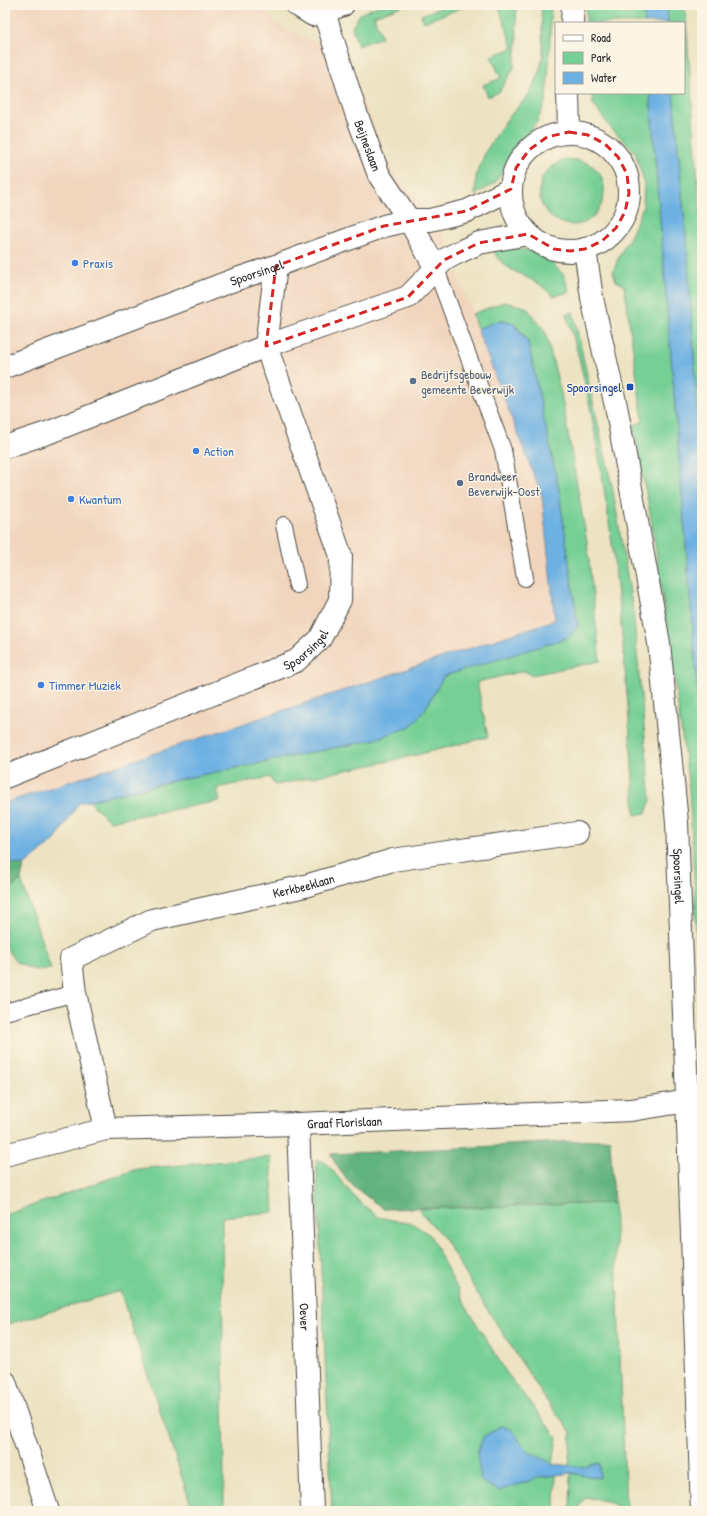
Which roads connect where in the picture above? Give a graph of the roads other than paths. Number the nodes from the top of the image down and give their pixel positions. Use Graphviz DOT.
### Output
graph roads {
  1 [pos="297,5"];
  2 [pos="573,5"];
  3 [pos="334,9"];
  4 [pos="572,22"];
  5 [pos="568,94"];
  6 [pos="569,132"];
  7 [pos="511,189"];
  8 [pos="408,220"];
  9 [pos="528,234"];
  10 [pos="585,249"];
  11 [pos="276,266"];
  12 [pos="436,269"];
  13 [pos="266,346"];
  14 [pos="5,367"];
  15 [pos="5,447"];
  16 [pos="284,525"];
  17 [pos="525,578"];
  18 [pos="297,585"];
  19 [pos="5,777"];
  20 [pos="577,833"];
  21 [pos="75,993"];
  22 [pos="5,1012"];
  23 [pos="688,1101"];
  24 [pos="298,1124"];
  25 [pos="106,1128"];
  26 [pos="5,1155"];
  27 [pos="7,1396"];
  28 [pos="48,1511"];
  29 [pos="312,1511"];
  30 [pos="702,1511"];
  1 -- 3 [label="street, Beijneslaan"];
  2 -- 4 [label="street"];
  3 -- 8 [label="street, Beijneslaan"];
  5 -- 6 [label="street"];
  6 -- 7 [label="street"];
  6 -- 10 [label="street"];
  7 -- 8 [label="street, Spoorsingel"];
  7 -- 9 [label="street"];
  8 -- 11 [label="street, Spoorsingel"];
  8 -- 12 [label="street, Beijneslaan"];
  9 -- 10 [label="street"];
  9 -- 12 [label="street"];
  10 -- 23 [label="street, Spoorsingel"];
  11 -- 13 [label="street"];
  11 -- 14 [label="street, Spoorsingel"];
  12 -- 13 [label="street"];
  12 -- 17 [label="lane"];
  13 -- 15 [label="street"];
  13 -- 19 [label="street, Spoorsingel"];
  16 -- 18 [label="lane"];
  20 -- 21 [label="street, Kerkbeeklaan"];
  21 -- 22 [label="lane"];
  21 -- 25 [label="street, Kerkbeeklaan"];
  23 -- 24 [label="street, Graaf Florislaan"];
  23 -- 30 [label="street, Spoorsingel"];
  24 -- 25 [label="street, Graaf Florislaan"];
  24 -- 29 [label="street, Oever"];
  25 -- 26 [label="street, Graaf Florislaan"];
  27 -- 28 [label="street"];
}
